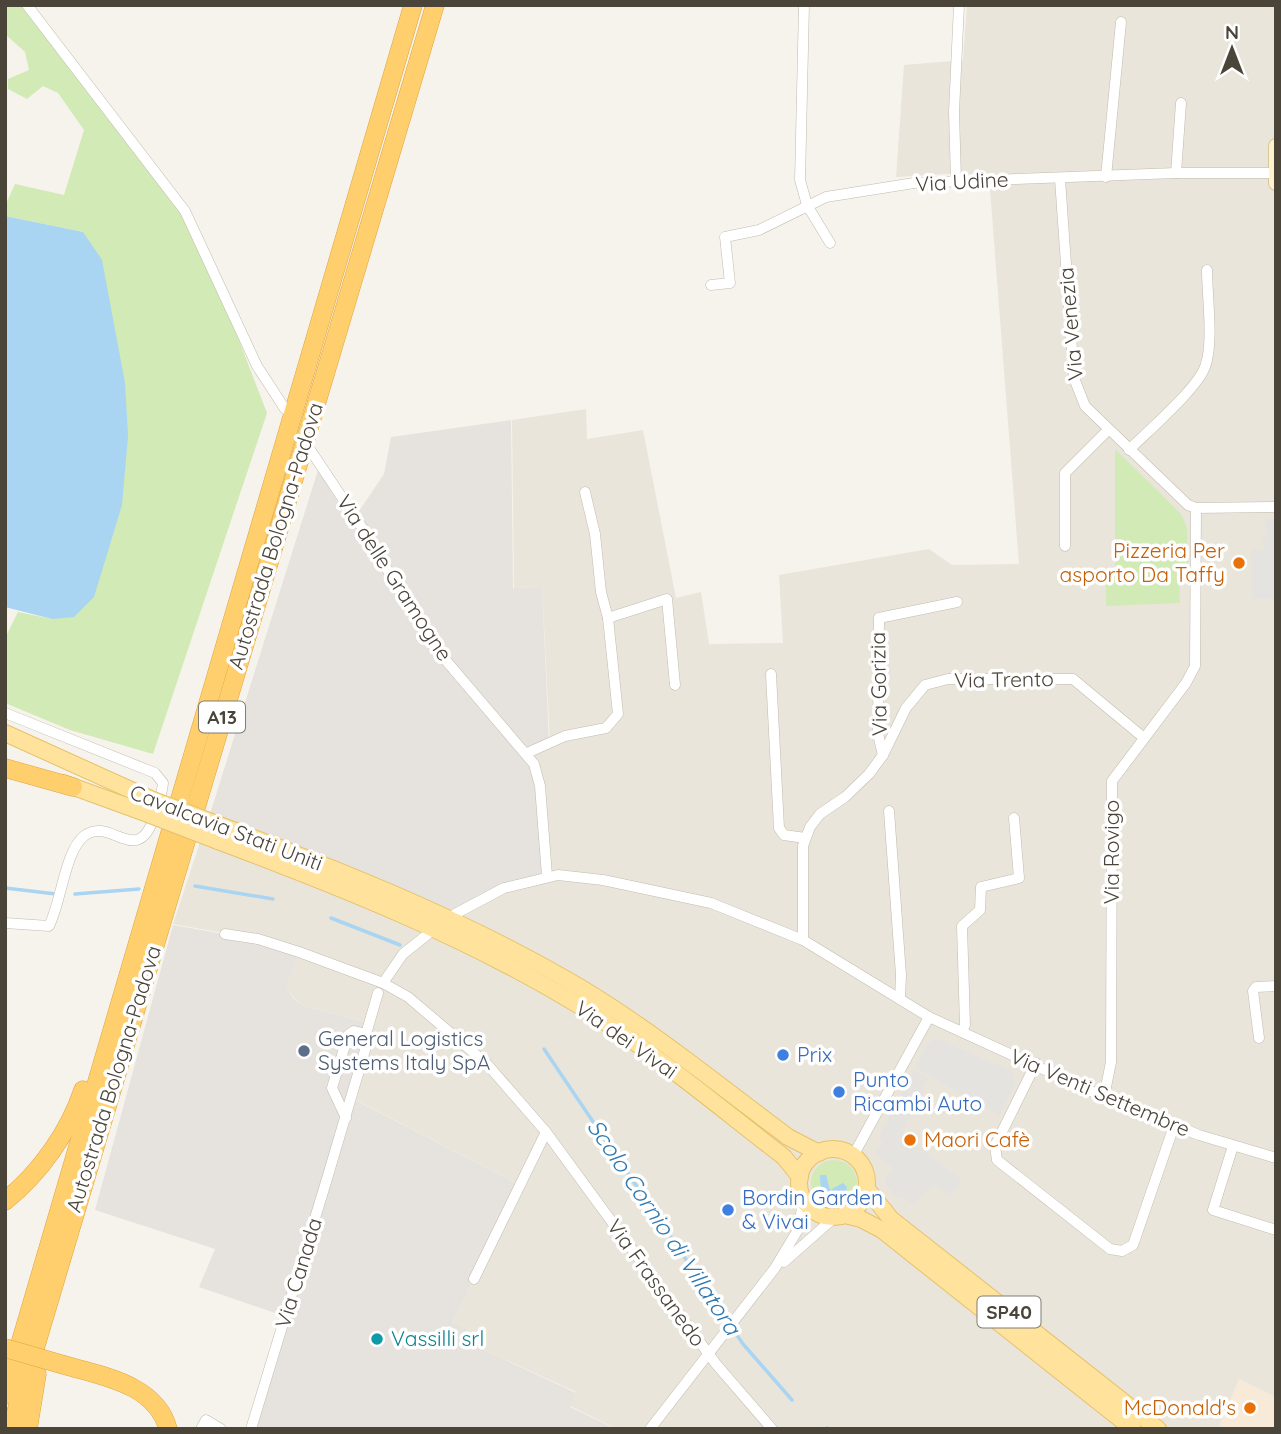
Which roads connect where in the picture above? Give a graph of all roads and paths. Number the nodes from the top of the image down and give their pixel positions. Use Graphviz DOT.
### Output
graph roads {
  1 [pos="27,5"];
  2 [pos="413,5"];
  3 [pos="435,5"];
  4 [pos="804,5"];
  5 [pos="959,5"];
  6 [pos="1121,22"];
  7 [pos="1181,103"];
  8 [pos="1276,146"];
  9 [pos="1176,173"];
  10 [pos="1105,177"];
  11 [pos="1275,178"];
  12 [pos="1060,179"];
  13 [pos="956,180"];
  14 [pos="807,205"];
  15 [pos="830,243"];
  16 [pos="1207,270"];
  17 [pos="711,285"];
  18 [pos="285,410"];
  19 [pos="1108,430"];
  20 [pos="1129,450"];
  21 [pos="311,451"];
  22 [pos="584,492"];
  23 [pos="1196,508"];
  24 [pos="1276,508"];
  25 [pos="1065,546"];
  26 [pos="957,601"];
  27 [pos="608,618"];
  28 [pos="771,674"];
  29 [pos="676,685"];
  30 [pos="206,703"];
  31 [pos="5,713"];
  32 [pos="5,733"];
  33 [pos="1144,738"];
  34 [pos="5,744"];
  35 [pos="527,753"];
  36 [pos="883,755"];
  37 [pos="5,761"];
  38 [pos="5,768"];
  39 [pos="73,787"];
  40 [pos="118,787"];
  41 [pos="150,807"];
  42 [pos="889,811"];
  43 [pos="1014,818"];
  44 [pos="805,838"];
  45 [pos="547,876"];
  46 [pos="5,923"];
  47 [pos="441,924"];
  48 [pos="225,934"];
  49 [pos="803,940"];
  50 [pos="1276,986"];
  51 [pos="381,988"];
  52 [pos="900,999"];
  53 [pos="929,1017"];
  54 [pos="962,1032"];
  55 [pos="366,1034"];
  56 [pos="1259,1038"];
  57 [pos="1036,1063"];
  58 [pos="1104,1097"];
  59 [pos="346,1118"];
  60 [pos="1174,1126"];
  61 [pos="546,1132"];
  62 [pos="1233,1146"];
  63 [pos="818,1153"];
  64 [pos="853,1156"];
  65 [pos="1276,1158"];
  66 [pos="800,1177"];
  67 [pos="867,1189"];
  68 [pos="803,1200"];
  69 [pos="5,1201"];
  70 [pos="840,1216"];
  71 [pos="1276,1230"];
  72 [pos="58,1267"];
  73 [pos="775,1268"];
  74 [pos="474,1279"];
  75 [pos="5,1348"];
  76 [pos="708,1354"];
  77 [pos="5,1395"];
  78 [pos="11,1429"];
  79 [pos="28,1429"];
  80 [pos="168,1429"];
  81 [pos="201,1429"];
  82 [pos="221,1429"];
  83 [pos="251,1429"];
  84 [pos="650,1429"];
  85 [pos="772,1429"];
  86 [pos="1133,1429"];
  87 [pos="1158,1429"];
  1 -- 18 [label="street"];
  2 -- 30 [label="highway, Autostrada Bologna-Padova / A13"];
  3 -- 72 [label="highway, Autostrada Bologna-Padova / A13"];
  4 -- 14 [label="street"];
  5 -- 13 [label="street"];
  6 -- 10 [label="street"];
  7 -- 9 [label="street"];
  8 -- 11 [label="street"];
  9 -- 10 [label="street, Via Udine"];
  9 -- 11 [label="street, Via Udine"];
  10 -- 12 [label="street, Via Udine"];
  12 -- 13 [label="street, Via Udine"];
  12 -- 19 [label="street, Via Venezia"];
  13 -- 14 [label="street, Via Udine"];
  14 -- 15 [label="street"];
  14 -- 17 [label="street, Via Udine"];
  16 -- 20 [label="street"];
  19 -- 20 [label="street, Via Venezia"];
  19 -- 25 [label="street"];
  20 -- 23 [label="street, Via Venezia"];
  21 -- 35 [label="street, Via delle Gramogne"];
  22 -- 27 [label="street"];
  23 -- 24 [label="street"];
  23 -- 33 [label="street, Via Rovigo"];
  26 -- 36 [label="street, Via Gorizia"];
  27 -- 29 [label="street"];
  27 -- 35 [label="street"];
  28 -- 44 [label="street"];
  30 -- 69 [label="highway, A13"];
  30 -- 77 [label="highway, Autostrada Bologna-Padova / A13"];
  31 -- 46 [label="street"];
  32 -- 40 [label="main road, Cavalcavia Stati Uniti"];
  33 -- 36 [label="street, Via Trento"];
  33 -- 58 [label="street, Via Rovigo"];
  34 -- 40 [label="main road"];
  35 -- 45 [label="street, Via delle Gramogne"];
  36 -- 44 [label="street, Via Gorizia"];
  37 -- 39 [label="main road, Cavalcavia Stati Uniti"];
  38 -- 39 [label="highway"];
  39 -- 41 [label="main road, Cavalcavia Stati Uniti"];
  40 -- 41 [label="main road, Cavalcavia Stati Uniti"];
  41 -- 47 [label="main road, Cavalcavia Stati Uniti, bridge"];
  42 -- 52 [label="street"];
  43 -- 54 [label="street"];
  44 -- 49 [label="street"];
  45 -- 47 [label="street"];
  45 -- 49 [label="street, Via Venti Settembre"];
  47 -- 51 [label="street"];
  47 -- 63 [label="main road, Via dei Vivai"];
  47 -- 66 [label="main road, Via dei Vivai"];
  48 -- 51 [label="street"];
  49 -- 52 [label="street, Via Venti Settembre"];
  50 -- 56 [label="street"];
  51 -- 55 [label="street, Via Canada"];
  51 -- 61 [label="street, Via Frassanedo"];
  52 -- 53 [label="street, Via Venti Settembre"];
  53 -- 54 [label="street, Via Venti Settembre"];
  53 -- 64 [label="street"];
  54 -- 57 [label="street, Via Venti Settembre"];
  55 -- 59 [label="street, Via Canada"];
  55 -- 59 [label="street"];
  57 -- 58 [label="street, Via Venti Settembre"];
  57 -- 60 [label="street"];
  58 -- 60 [label="street, Via Venti Settembre"];
  59 -- 83 [label="street, Via Canada"];
  60 -- 62 [label="street, Via Venti Settembre"];
  61 -- 74 [label="street"];
  61 -- 76 [label="street, Via Frassanedo"];
  62 -- 65 [label="street, Via Venti Settembre"];
  62 -- 71 [label="street"];
  63 -- 64 [label="main road"];
  63 -- 66 [label="main road"];
  64 -- 67 [label="main road, SP40"];
  66 -- 68 [label="main road"];
  67 -- 70 [label="main road"];
  67 -- 87 [label="main road, SP40"];
  68 -- 70 [label="main road, SP40"];
  68 -- 73 [label="street"];
  70 -- 73 [label="street"];
  70 -- 86 [label="main road, SP40"];
  72 -- 78 [label="highway, Autostrada Bologna-Padova / A13"];
  72 -- 79 [label="highway"];
  73 -- 76 [label="street"];
  75 -- 80 [label="highway, bridge"];
  76 -- 84 [label="street"];
  76 -- 85 [label="street, Via Frassanedo"];
  81 -- 82 [label="street"];
}
